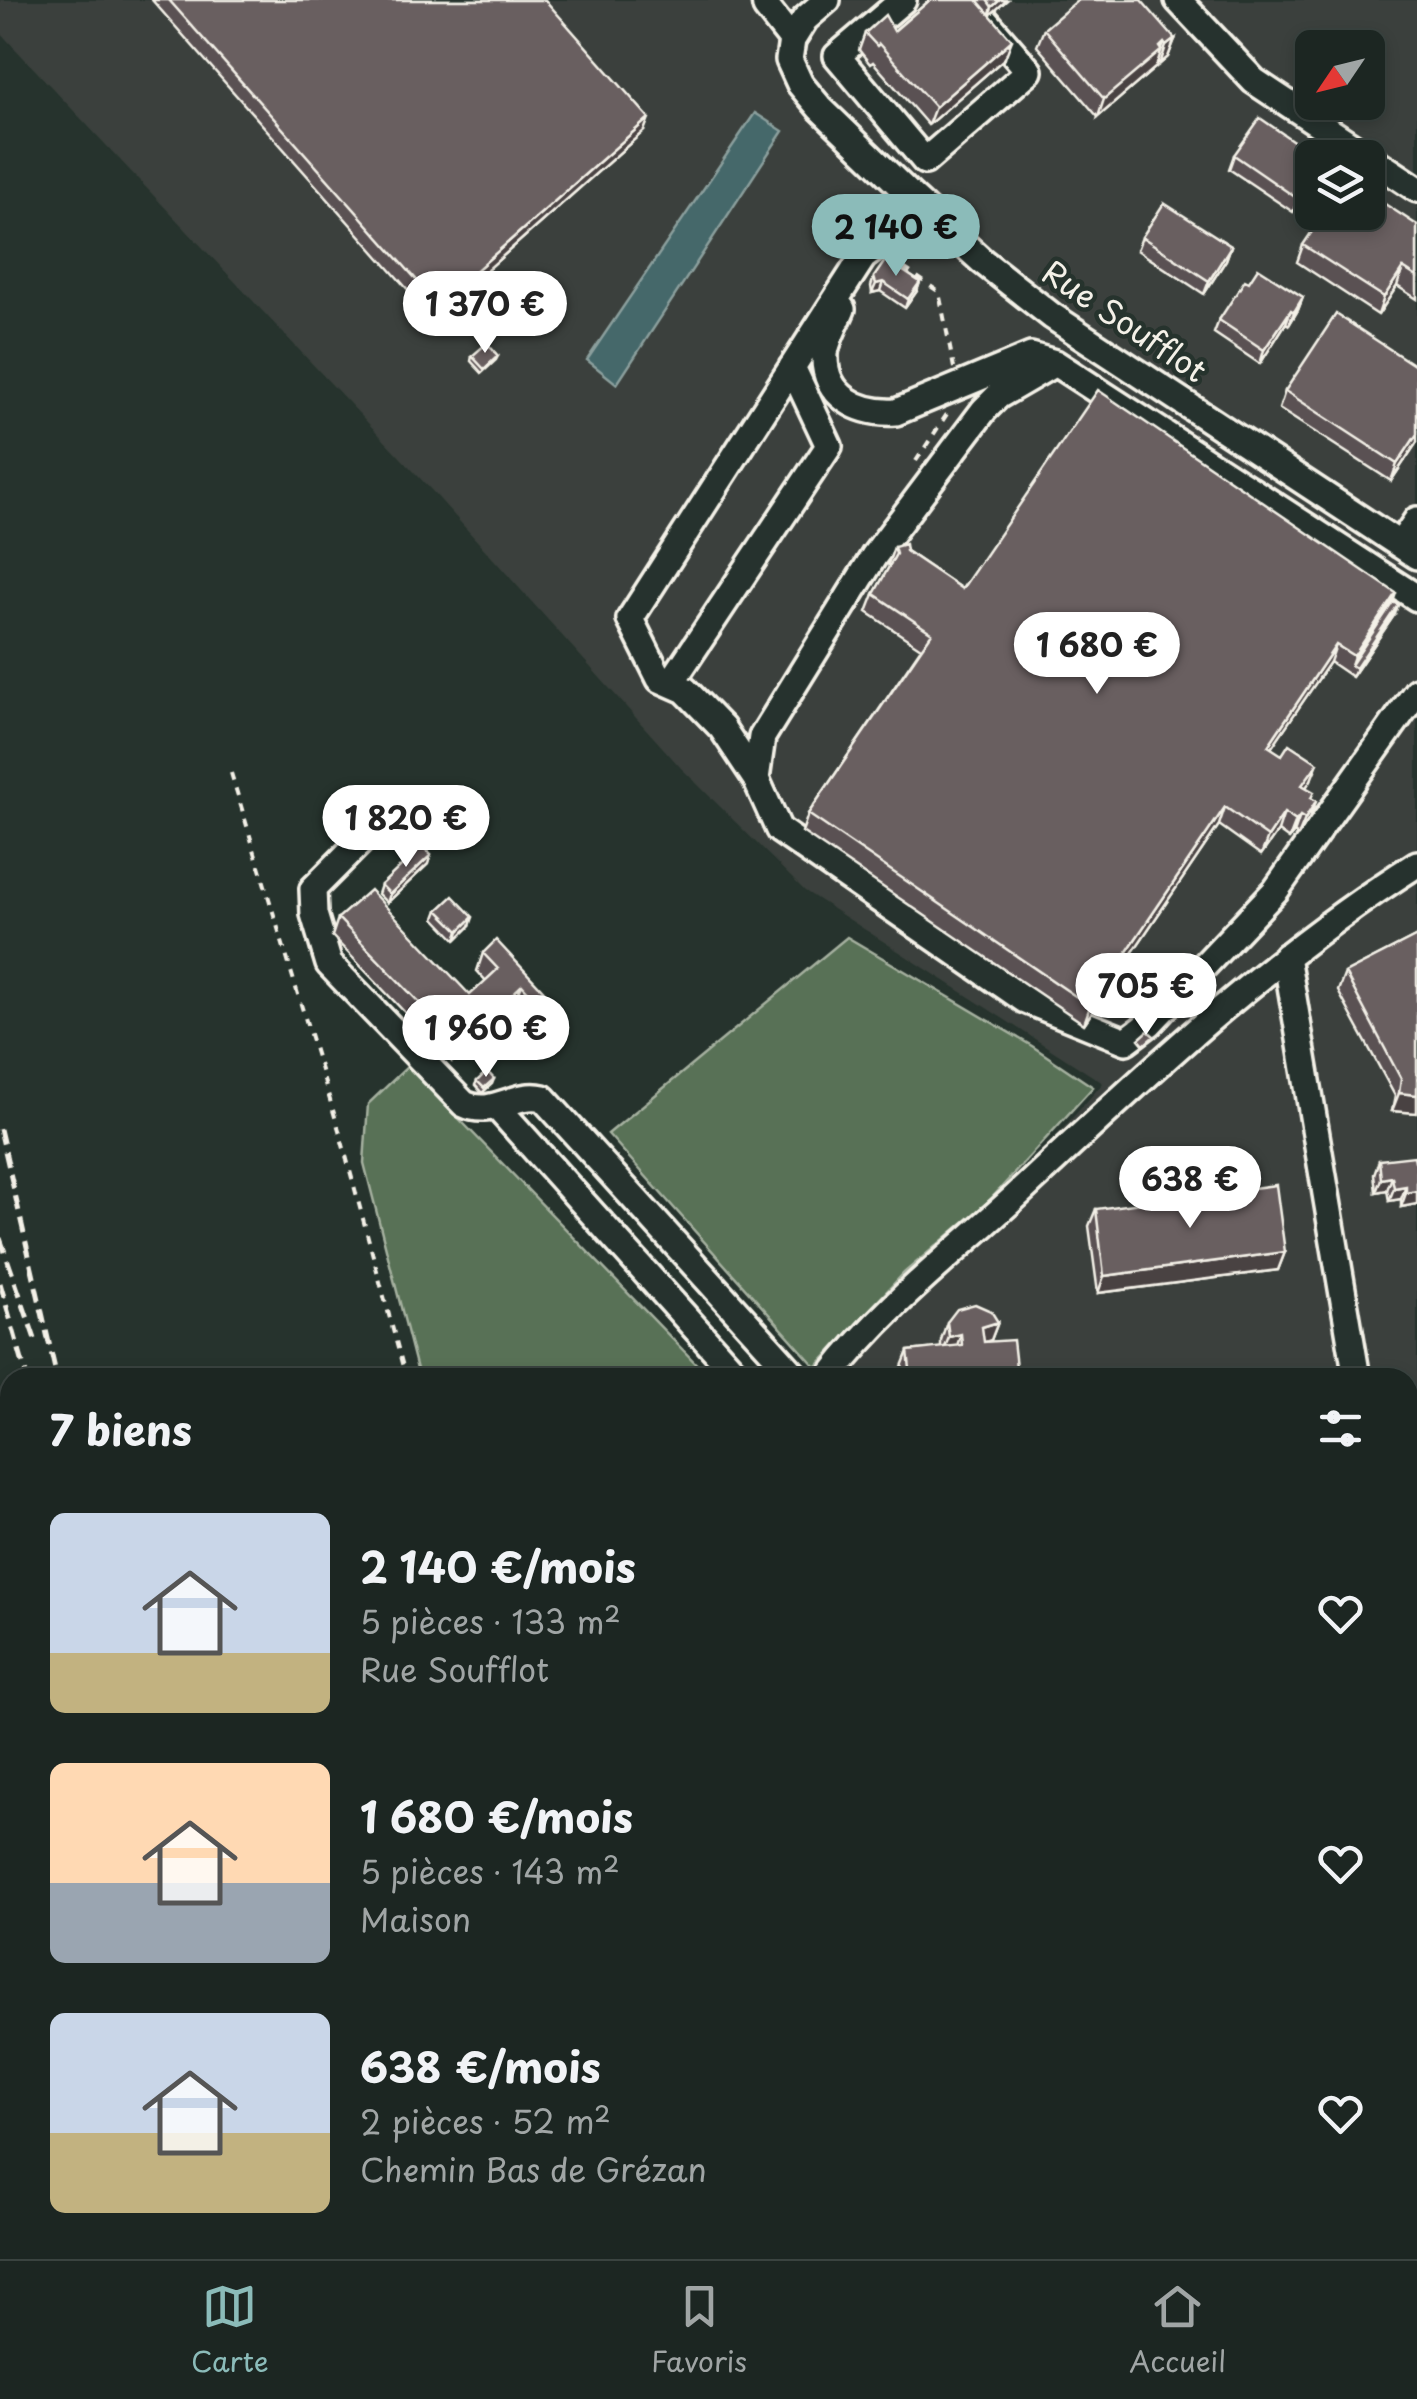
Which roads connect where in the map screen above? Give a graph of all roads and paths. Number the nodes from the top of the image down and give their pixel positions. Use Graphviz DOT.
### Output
graph roads {
  1 [pos="764,0"];
  2 [pos="826,0"];
  3 [pos="902,0"];
  4 [pos="968,0"];
  5 [pos="1178,0"];
  6 [pos="790,50"];
  7 [pos="1417,188"];
  8 [pos="910,196"];
  9 [pos="875,248"];
  10 [pos="1055,363"];
  11 [pos="792,367"];
  12 [pos="955,372"];
  13 [pos="1417,520"];
  14 [pos="1409,550"];
  15 [pos="1417,598"];
  16 [pos="671,683"];
  17 [pos="1417,691"];
  18 [pos="231,774"];
  19 [pos="756,779"];
  20 [pos="380,823"];
  21 [pos="1417,864"];
  22 [pos="1286,956"];
  23 [pos="496,1107"];
  24 [pos="403,1368"];
  25 [pos="731,1368"];
  26 [pos="787,1368"];
  27 [pos="838,1368"];
  28 [pos="1355,1368"];
  1 -- 6 [label="street, Rue Soufflot"];
  2 -- 6 [label="street"];
  3 -- 4 [label="street"];
  5 -- 7 [label="street"];
  6 -- 8 [label="street, Rue Soufflot"];
  8 -- 9 [label="street"];
  8 -- 14 [label="street, Rue Soufflot"];
  9 -- 10 [label="street"];
  9 -- 11 [label="street"];
  9 -- 12 [label="path"];
  10 -- 15 [label="street"];
  10 -- 19 [label="street"];
  11 -- 16 [label="street"];
  11 -- 16 [label="street"];
  13 -- 14 [label="street"];
  16 -- 19 [label="street"];
  17 -- 19 [label="street"];
  18 -- 24 [label="path"];
  20 -- 23 [label="street"];
  21 -- 22 [label="street"];
  22 -- 27 [label="street"];
  22 -- 28 [label="street"];
  23 -- 25 [label="street"];
  23 -- 26 [label="street"];
}
